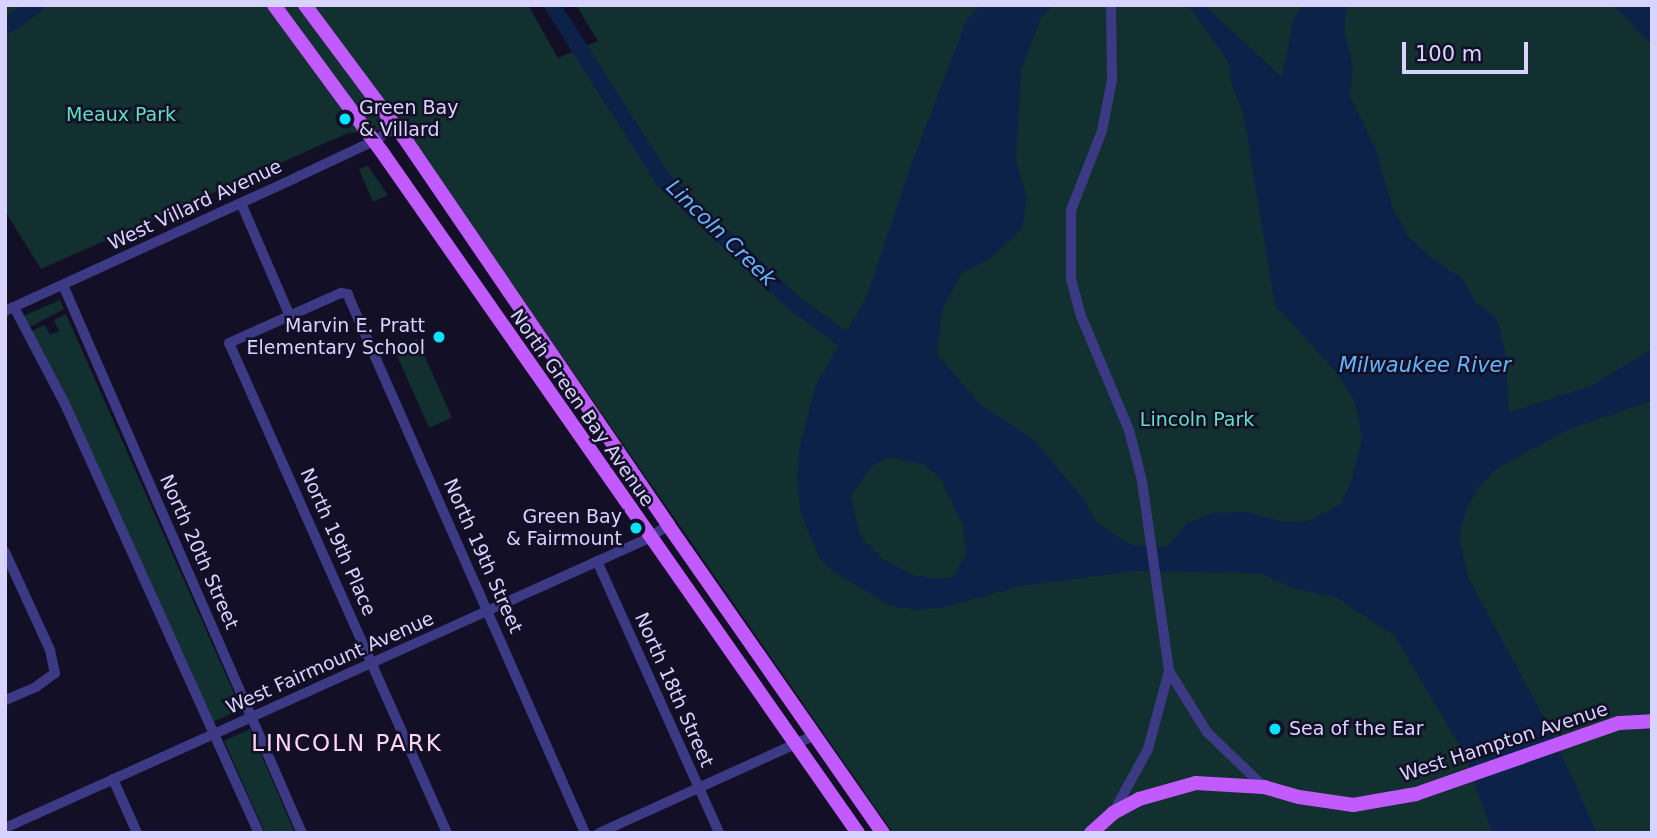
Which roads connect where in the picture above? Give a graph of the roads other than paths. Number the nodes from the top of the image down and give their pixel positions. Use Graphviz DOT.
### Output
graph roads {
  1 [pos="274,5"];
  2 [pos="305,5"];
  3 [pos="1111,5"];
  4 [pos="396,127"];
  5 [pos="374,141"];
  6 [pos="241,204"];
  7 [pos="63,285"];
  8 [pos="10,309"];
  9 [pos="290,316"];
  10 [pos="668,525"];
  11 [pos="649,538"];
  12 [pos="5,552"];
  13 [pos="597,561"];
  14 [pos="488,611"];
  15 [pos="372,663"];
  16 [pos="1169,671"];
  17 [pos="5,700"];
  18 [pos="251,717"];
  19 [pos="1652,721"];
  20 [pos="214,734"];
  21 [pos="815,735"];
  22 [pos="795,745"];
  23 [pos="113,779"];
  24 [pos="1264,787"];
  25 [pos="699,788"];
  26 [pos="1113,813"];
  27 [pos="5,828"];
  28 [pos="136,833"];
  29 [pos="259,833"];
  30 [pos="302,833"];
  31 [pos="447,833"];
  32 [pos="585,833"];
  33 [pos="599,833"];
  34 [pos="719,833"];
  35 [pos="858,833"];
  36 [pos="883,833"];
  37 [pos="1091,833"];
  1 -- 5 [label="main road, North Green Bay Avenue"];
  2 -- 4 [label="main road, North Green Bay Avenue"];
  3 -- 16 [label="street"];
  4 -- 5 [label="street, West Villard Avenue"];
  4 -- 10 [label="main road, North Green Bay Avenue"];
  5 -- 6 [label="street, West Villard Avenue"];
  5 -- 11 [label="main road, North Green Bay Avenue"];
  6 -- 7 [label="street, West Villard Avenue"];
  6 -- 9 [label="street"];
  7 -- 8 [label="street, West Villard Avenue"];
  7 -- 18 [label="street, North 20th Street"];
  8 -- 20 [label="street"];
  9 -- 14 [label="street, North 19th Street"];
  9 -- 15 [label="street, North 19th Place"];
  10 -- 11 [label="street, West Fairmount Avenue"];
  10 -- 21 [label="main road, North Green Bay Avenue"];
  11 -- 13 [label="street, West Fairmount Avenue"];
  11 -- 22 [label="main road, North Green Bay Avenue"];
  12 -- 17 [label="street"];
  13 -- 14 [label="street, West Fairmount Avenue"];
  13 -- 25 [label="street, North 18th Street"];
  14 -- 15 [label="street, West Fairmount Avenue"];
  14 -- 32 [label="street, North 19th Street"];
  15 -- 18 [label="street, West Fairmount Avenue"];
  15 -- 31 [label="street, North 19th Place"];
  16 -- 24 [label="street"];
  16 -- 26 [label="street"];
  18 -- 20 [label="street, West Fairmount Avenue"];
  18 -- 30 [label="street, North 20th Street"];
  19 -- 24 [label="main road, West Hampton Avenue"];
  20 -- 23 [label="street, West Fairmount Avenue"];
  20 -- 29 [label="street"];
  21 -- 22 [label="street"];
  21 -- 36 [label="main road, North Green Bay Avenue"];
  22 -- 25 [label="street"];
  22 -- 35 [label="main road, North Green Bay Avenue"];
  23 -- 27 [label="street, West Fairmount Avenue"];
  23 -- 28 [label="street"];
  24 -- 26 [label="main road, West Hampton Avenue"];
  25 -- 33 [label="street"];
  25 -- 34 [label="street, North 18th Street"];
  26 -- 37 [label="main road, West Hampton Avenue"];
}
